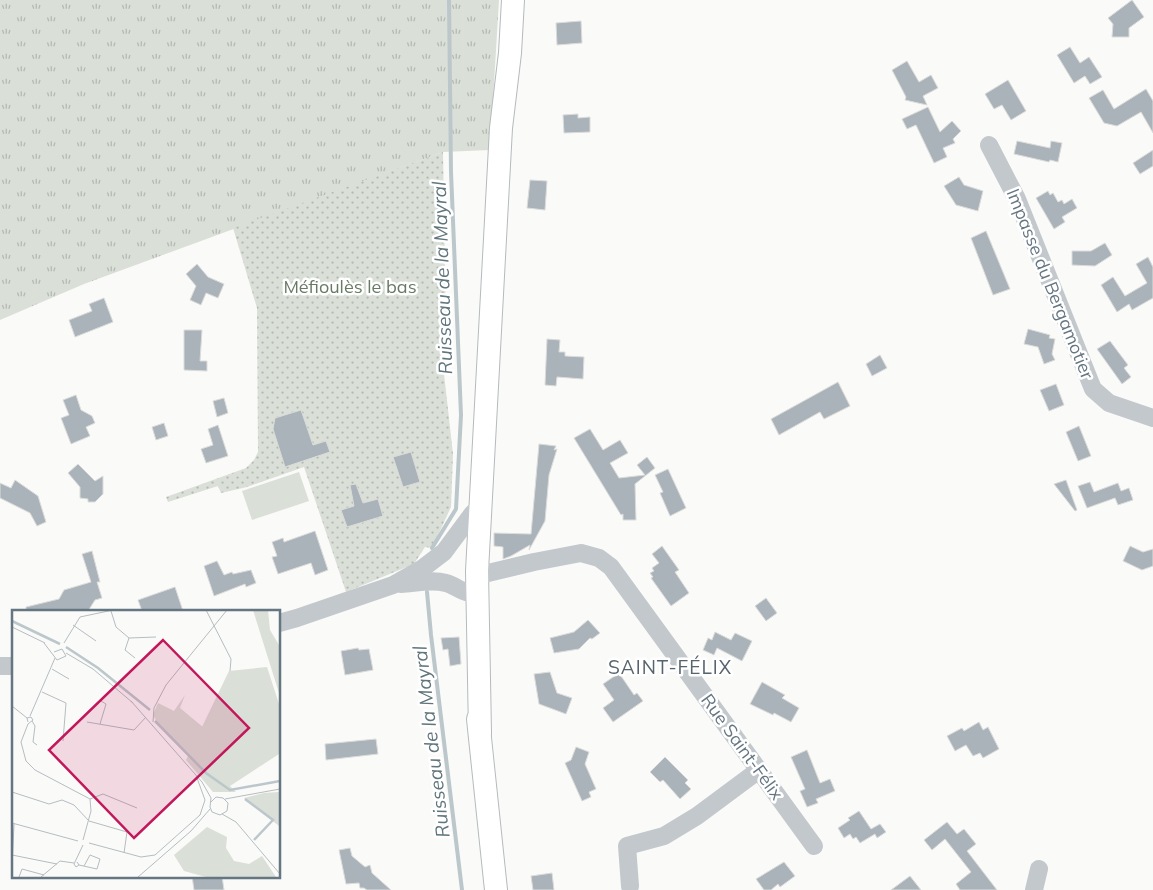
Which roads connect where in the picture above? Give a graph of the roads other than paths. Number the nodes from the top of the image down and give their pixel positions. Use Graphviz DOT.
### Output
graph roads {
  1 [pos="504,0"];
  2 [pos="513,0"];
  3 [pos="518,0"];
  4 [pos="501,128"];
  5 [pos="989,145"];
  6 [pos="485,418"];
  7 [pos="1153,418"];
  8 [pos="473,513"];
  9 [pos="477,571"];
  10 [pos="393,585"];
  11 [pos="468,593"];
  12 [pos="280,623"];
  13 [pos="480,733"];
  14 [pos="759,770"];
  15 [pos="814,846"];
  16 [pos="1039,869"];
  17 [pos="630,886"];
  18 [pos="496,890"];
  19 [pos="1034,890"];
  1 -- 2 [label="street"];
  1 -- 4 [label="main road"];
  2 -- 3 [label="street"];
  2 -- 4 [label="main road"];
  4 -- 6 [label="main road"];
  5 -- 7 [label="street, Impasse du Bergamotier"];
  6 -- 8 [label="main road"];
  6 -- 9 [label="main road"];
  8 -- 10 [label="street"];
  8 -- 11 [label="main road"];
  9 -- 13 [label="main road"];
  9 -- 14 [label="street, Rue Saint-Félix"];
  10 -- 11 [label="street"];
  10 -- 12 [label="street"];
  11 -- 13 [label="main road"];
  13 -- 18 [label="main road"];
  14 -- 15 [label="street, Rue Saint-Félix"];
  14 -- 17 [label="street"];
  16 -- 19 [label="street"];
}
